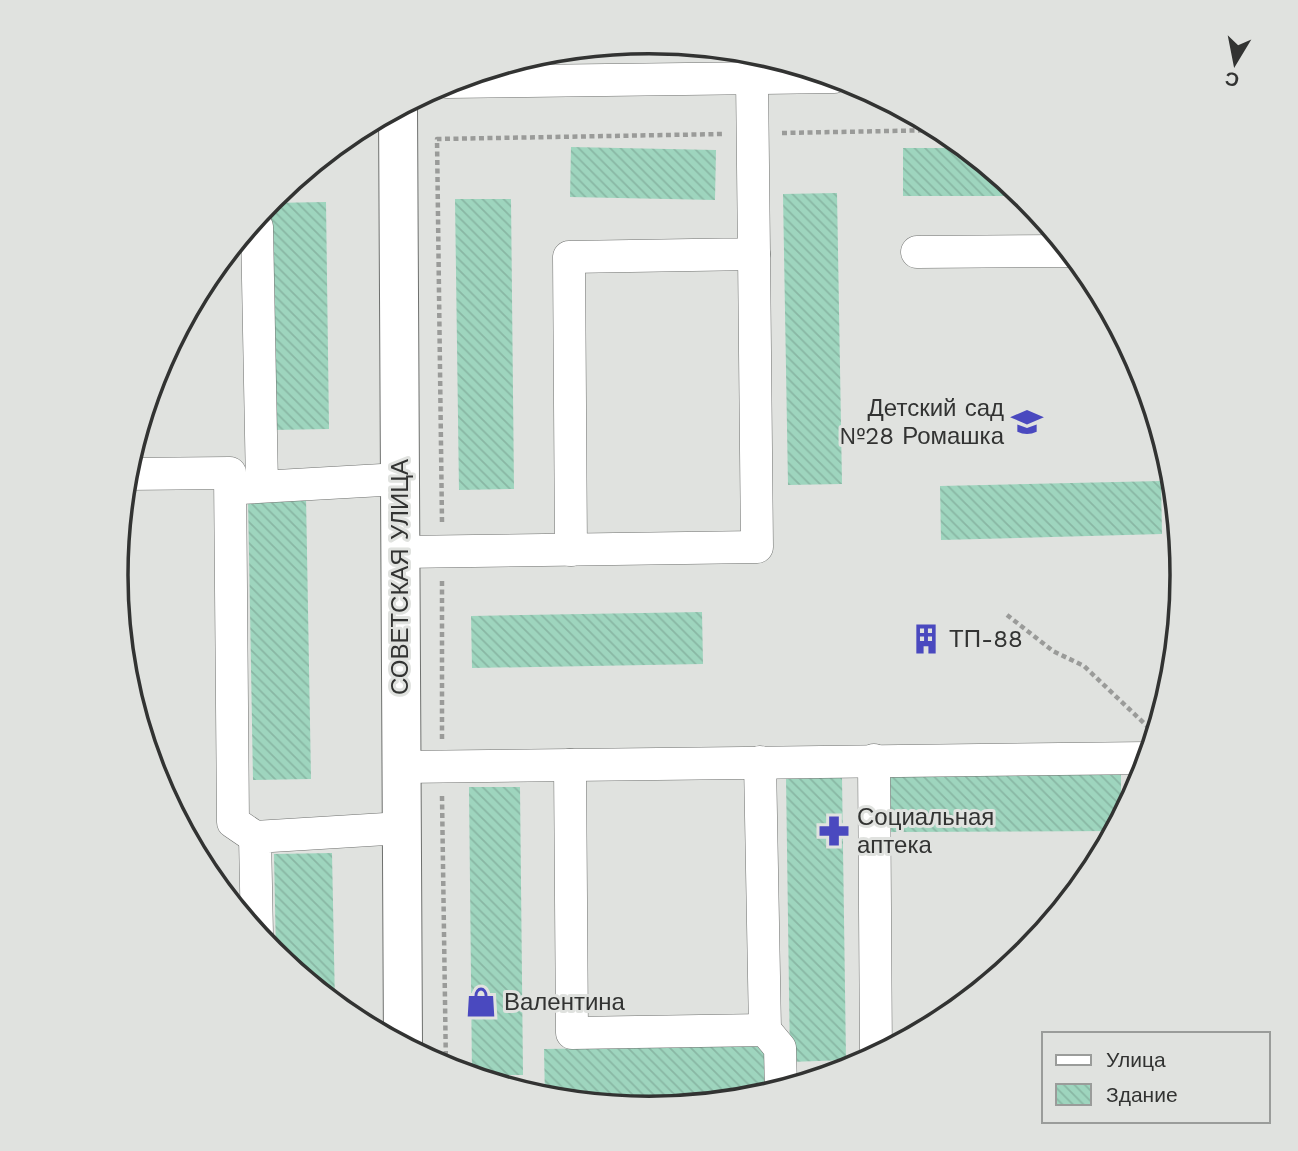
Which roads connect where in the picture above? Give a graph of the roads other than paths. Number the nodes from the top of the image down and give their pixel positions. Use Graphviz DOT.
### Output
graph roads {
  1 [pos="802,77"];
  2 [pos="752,78"];
  3 [pos="483,82"];
  4 [pos="398,119"];
  5 [pos="257,232"];
  6 [pos="1057,251"];
  7 [pos="918,252"];
  8 [pos="754,254"];
  9 [pos="138,474"];
  10 [pos="400,479"];
  11 [pos="262,486"];
  12 [pos="230,488"];
  13 [pos="571,550"];
  14 [pos="400,552"];
  15 [pos="1137,758"];
  16 [pos="874,760"];
  17 [pos="760,762"];
  18 [pos="570,765"];
  19 [pos="401,767"];
  20 [pos="401,828"];
  21 [pos="255,837"];
  22 [pos="257,919"];
  23 [pos="765,1030"];
  24 [pos="403,1035"];
  25 [pos="876,1045"];
  26 [pos="781,1080"];
  1 -- 2 [label="street"];
  2 -- 3 [label="street"];
  2 -- 8 [label="street"];
  4 -- 10 [label="main road, СОВЕТСКАЯ УЛИЦА"];
  5 -- 11 [label="street"];
  6 -- 7 [label="street"];
  8 -- 13 [label="street"];
  8 -- 13 [label="street"];
  9 -- 12 [label="street"];
  10 -- 11 [label="street"];
  10 -- 14 [label="main road, СОВЕТСКАЯ УЛИЦА"];
  11 -- 12 [label="street"];
  12 -- 21 [label="street"];
  13 -- 14 [label="street"];
  14 -- 19 [label="main road, СОВЕТСКАЯ УЛИЦА"];
  15 -- 16 [label="street"];
  16 -- 17 [label="street"];
  16 -- 25 [label="street"];
  17 -- 18 [label="street"];
  17 -- 23 [label="street"];
  18 -- 19 [label="street"];
  18 -- 23 [label="street"];
  19 -- 20 [label="main road, СОВЕТСКАЯ УЛИЦА"];
  20 -- 21 [label="street"];
  20 -- 24 [label="main road, СОВЕТСКАЯ УЛИЦА"];
  21 -- 22 [label="street"];
  23 -- 26 [label="street"];
}
